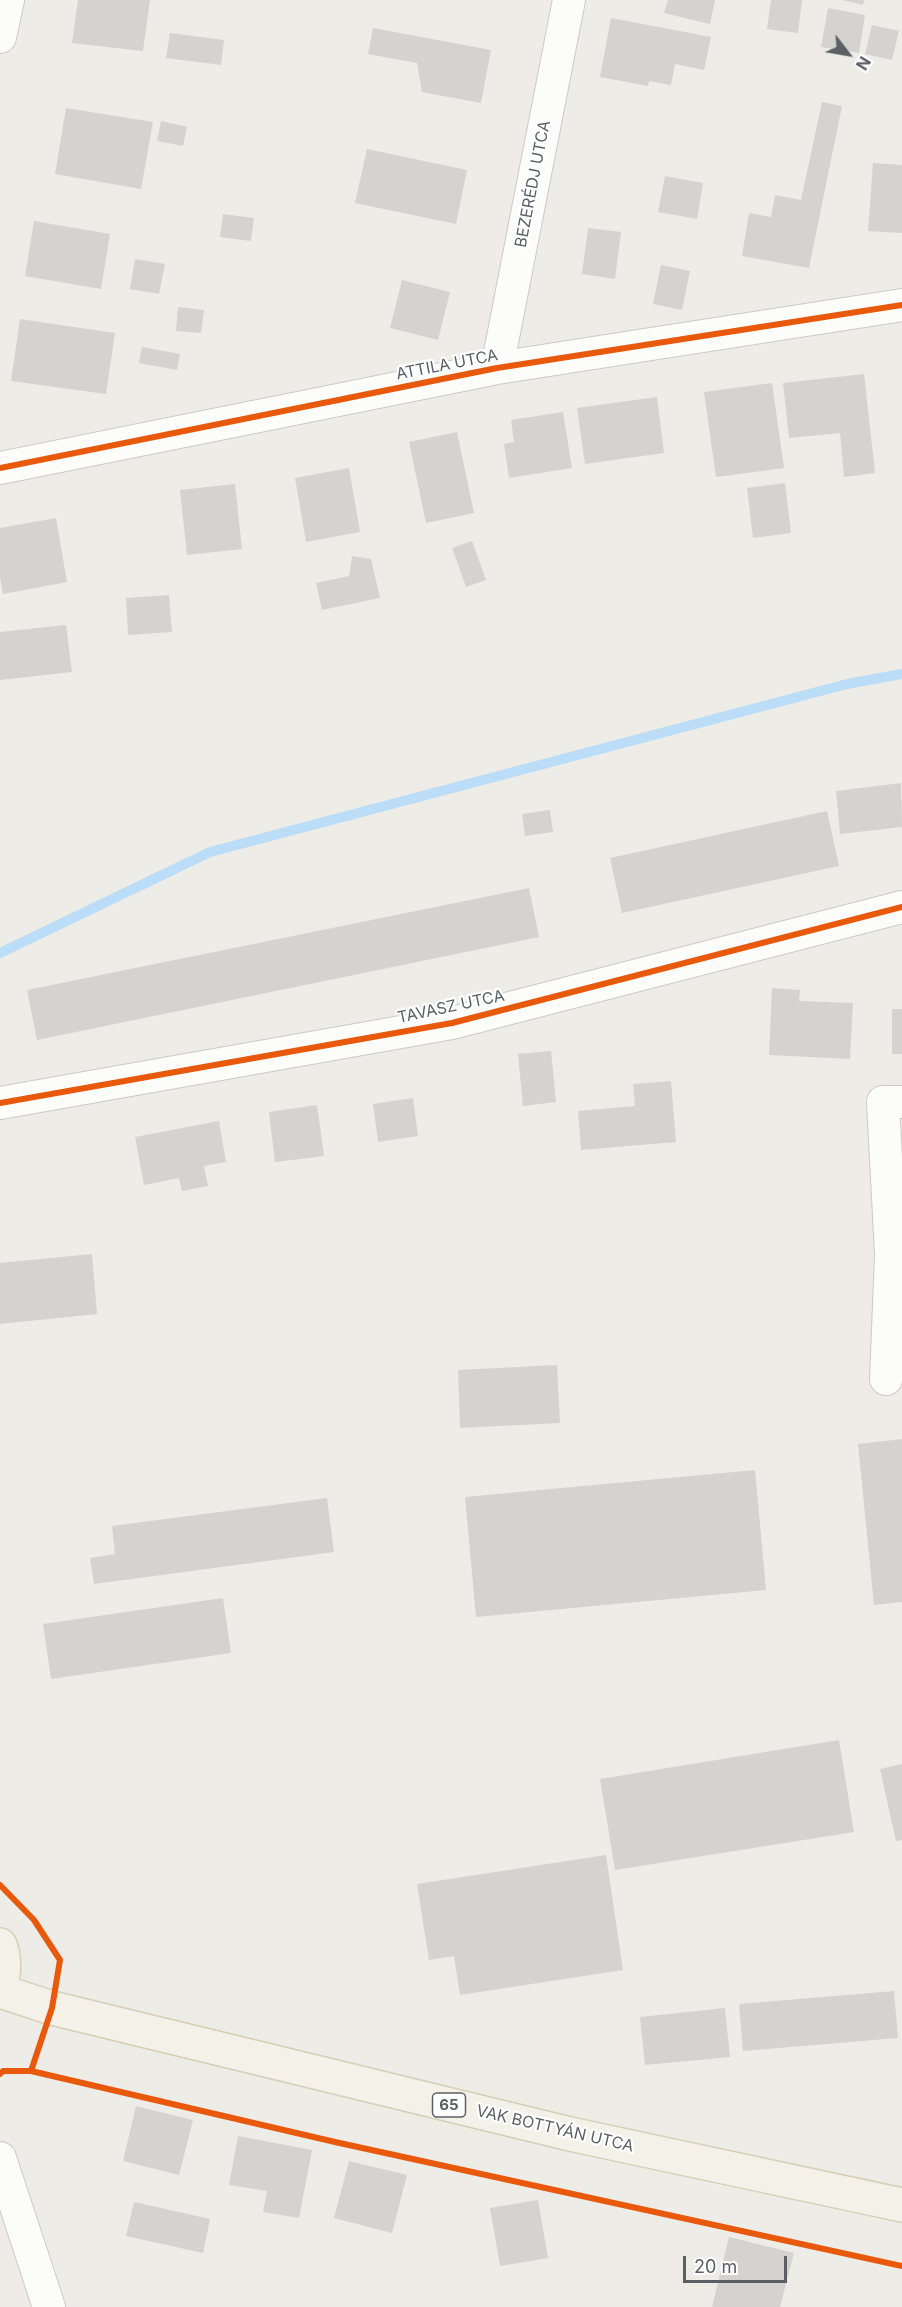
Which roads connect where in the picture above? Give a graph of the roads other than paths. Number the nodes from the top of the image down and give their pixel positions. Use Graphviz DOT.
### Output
graph roads {
  1 [pos="8,0"];
  2 [pos="569,0"];
  3 [pos="0,37"];
  4 [pos="902,305"];
  5 [pos="497,368"];
  6 [pos="0,468"];
  7 [pos="902,907"];
  8 [pos="902,1102"];
  9 [pos="0,1103"];
  10 [pos="897,1254"];
  11 [pos="886,1379"];
  12 [pos="0,1945"];
  13 [pos="0,1991"];
  14 [pos="0,2158"];
  15 [pos="902,2205"];
  16 [pos="49,2307"];
  1 -- 3 [label="street"];
  2 -- 5 [label="street, BEZERÉDJ UTCA"];
  4 -- 5 [label="street, ATTILA UTCA"];
  5 -- 6 [label="street, ATTILA UTCA"];
  7 -- 9 [label="street, TAVASZ UTCA"];
  8 -- 10 [label="street"];
  10 -- 11 [label="street"];
  12 -- 13 [label="main road, 65"];
  13 -- 15 [label="main road, VAK BOTTYÁN UTCA / 65"];
  14 -- 16 [label="street"];
}
